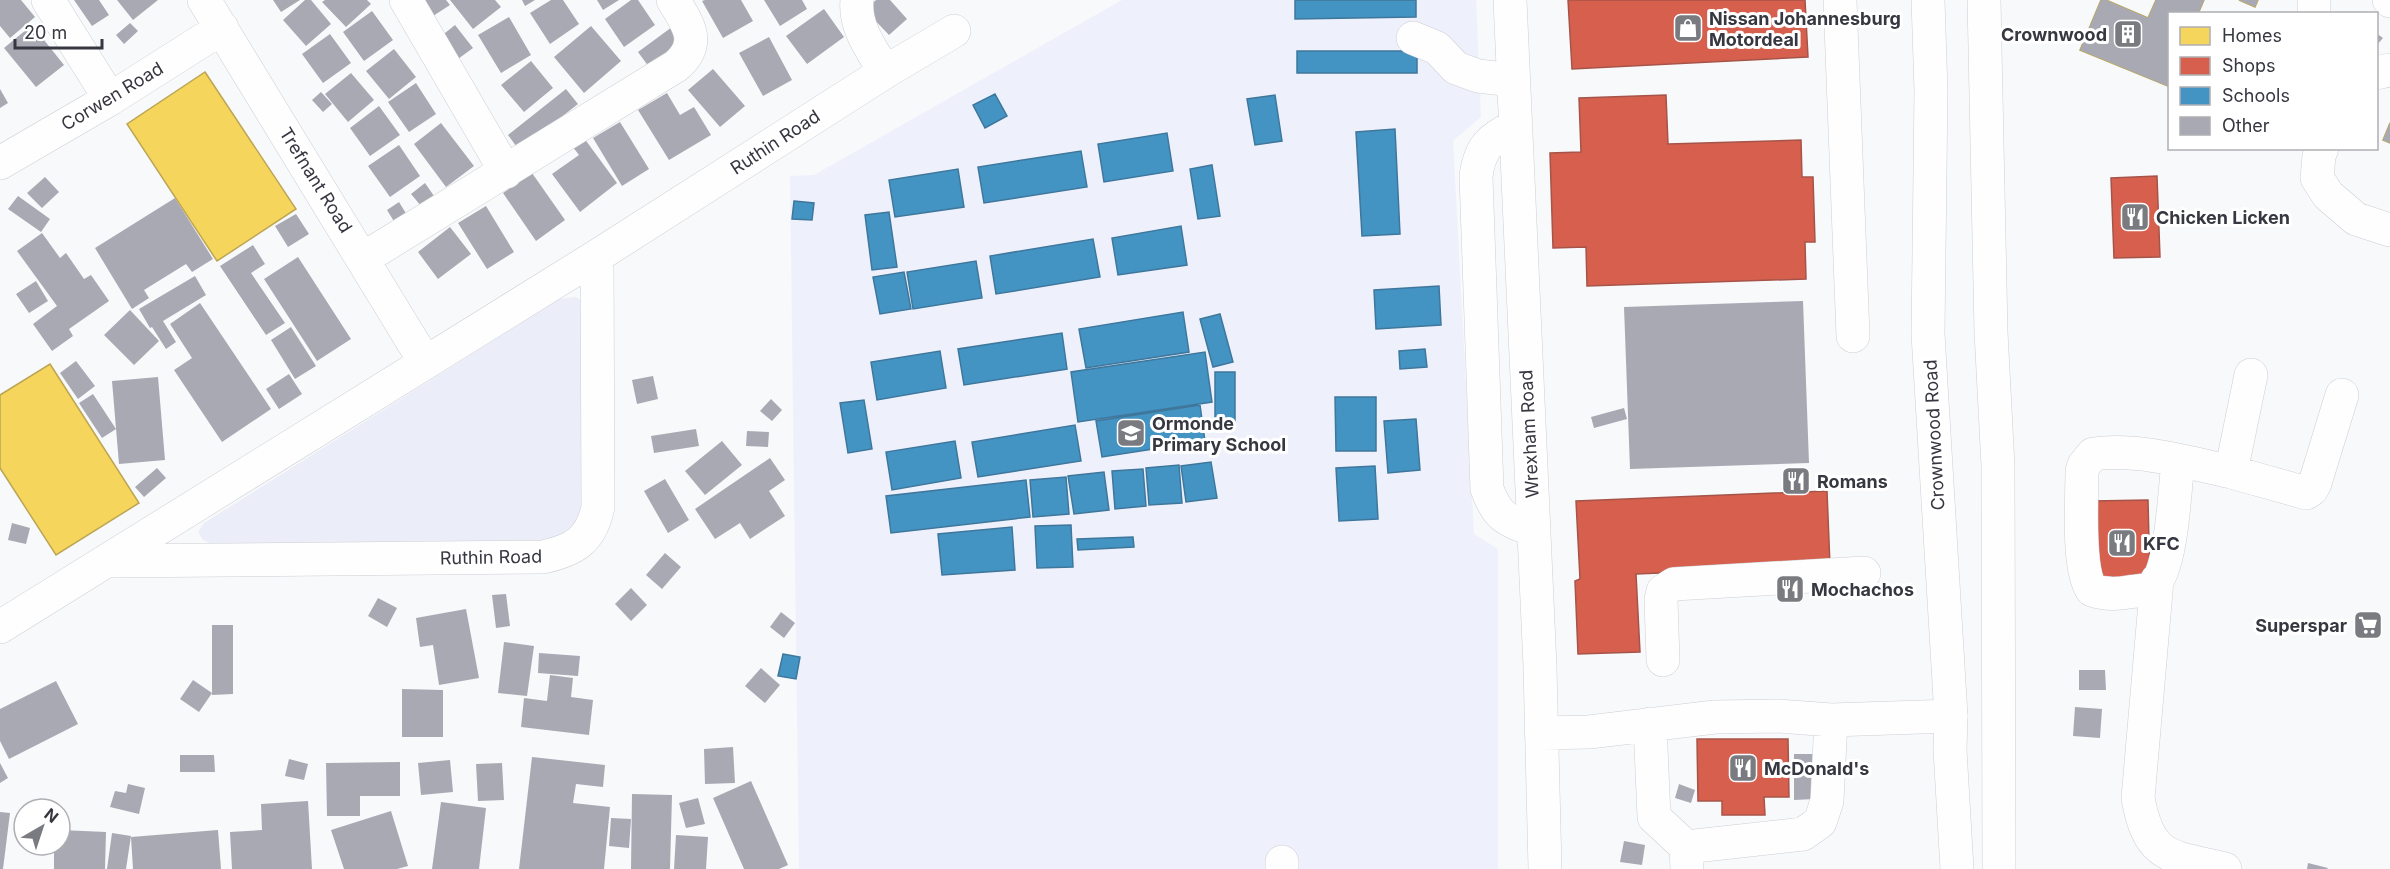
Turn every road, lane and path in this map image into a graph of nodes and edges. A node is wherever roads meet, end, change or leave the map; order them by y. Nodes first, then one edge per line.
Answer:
1 (48, 0) edge
2 (204, 0) edge
3 (406, 0) edge
4 (673, 0) edge
5 (857, 0) edge
6 (1510, 0) edge
7 (1840, 0) edge
8 (1928, 0) edge
9 (1984, 0) edge
10 (222, 27) junction
11 (954, 31) dead end
12 (1413, 38) dead end
13 (885, 72) junction
14 (1513, 80) junction
15 (110, 99) junction
16 (1515, 126) junction
17 (2321, 150) edge
18 (0, 163) edge
19 (506, 172) junction
20 (2390, 230) edge
21 (597, 256) junction
22 (364, 258) junction
23 (1854, 336) dead end
24 (425, 362) junction
25 (2250, 375) dead end
26 (2342, 395) dead end
27 (2178, 460) junction
28 (2231, 472) junction
29 (1534, 530) junction
30 (107, 561) junction
31 (1864, 573) dead end
32 (2157, 580) junction
33 (0, 627) edge
34 (1663, 660) dead end
35 (1951, 716) junction
36 (1831, 720) junction
37 (1650, 724) junction
38 (1541, 733) junction
39 (1687, 858) edge
40 (1545, 869) edge
41 (1957, 869) edge
42 (1999, 869) edge
43 (2225, 869) edge

1 - 15 street
2 - 10 street, Trefnant Road
3 - 19 street
4 - 19 street
5 - 13 street
6 - 14 street, Wrexham Road
7 - 23 street
8 - 35 street, Crownwood Road
9 - 42 street
10 - 15 street, Corwen Road
10 - 22 street, Trefnant Road
11 - 13 street, Ruthin Road
12 - 14 street
13 - 21 street, Ruthin Road
14 - 16 street, Wrexham Road
15 - 18 street, Corwen Road
16 - 29 street, Wrexham Road
16 - 29 street
17 - 20 street
19 - 22 street
21 - 24 street, Ruthin Road
21 - 30 street, Ruthin Road
22 - 24 street, Trefnant Road
24 - 30 street, Ruthin Road
25 - 28 street
26 - 28 street
27 - 28 street
27 - 32 street
27 - 32 street
29 - 38 street, Wrexham Road
30 - 33 street, Ruthin Road
31 - 34 street
32 - 43 street
35 - 36 street
35 - 41 street, Crownwood Road
36 - 37 street
36 - 39 street
37 - 38 street
37 - 39 street
38 - 40 street, Wrexham Road

